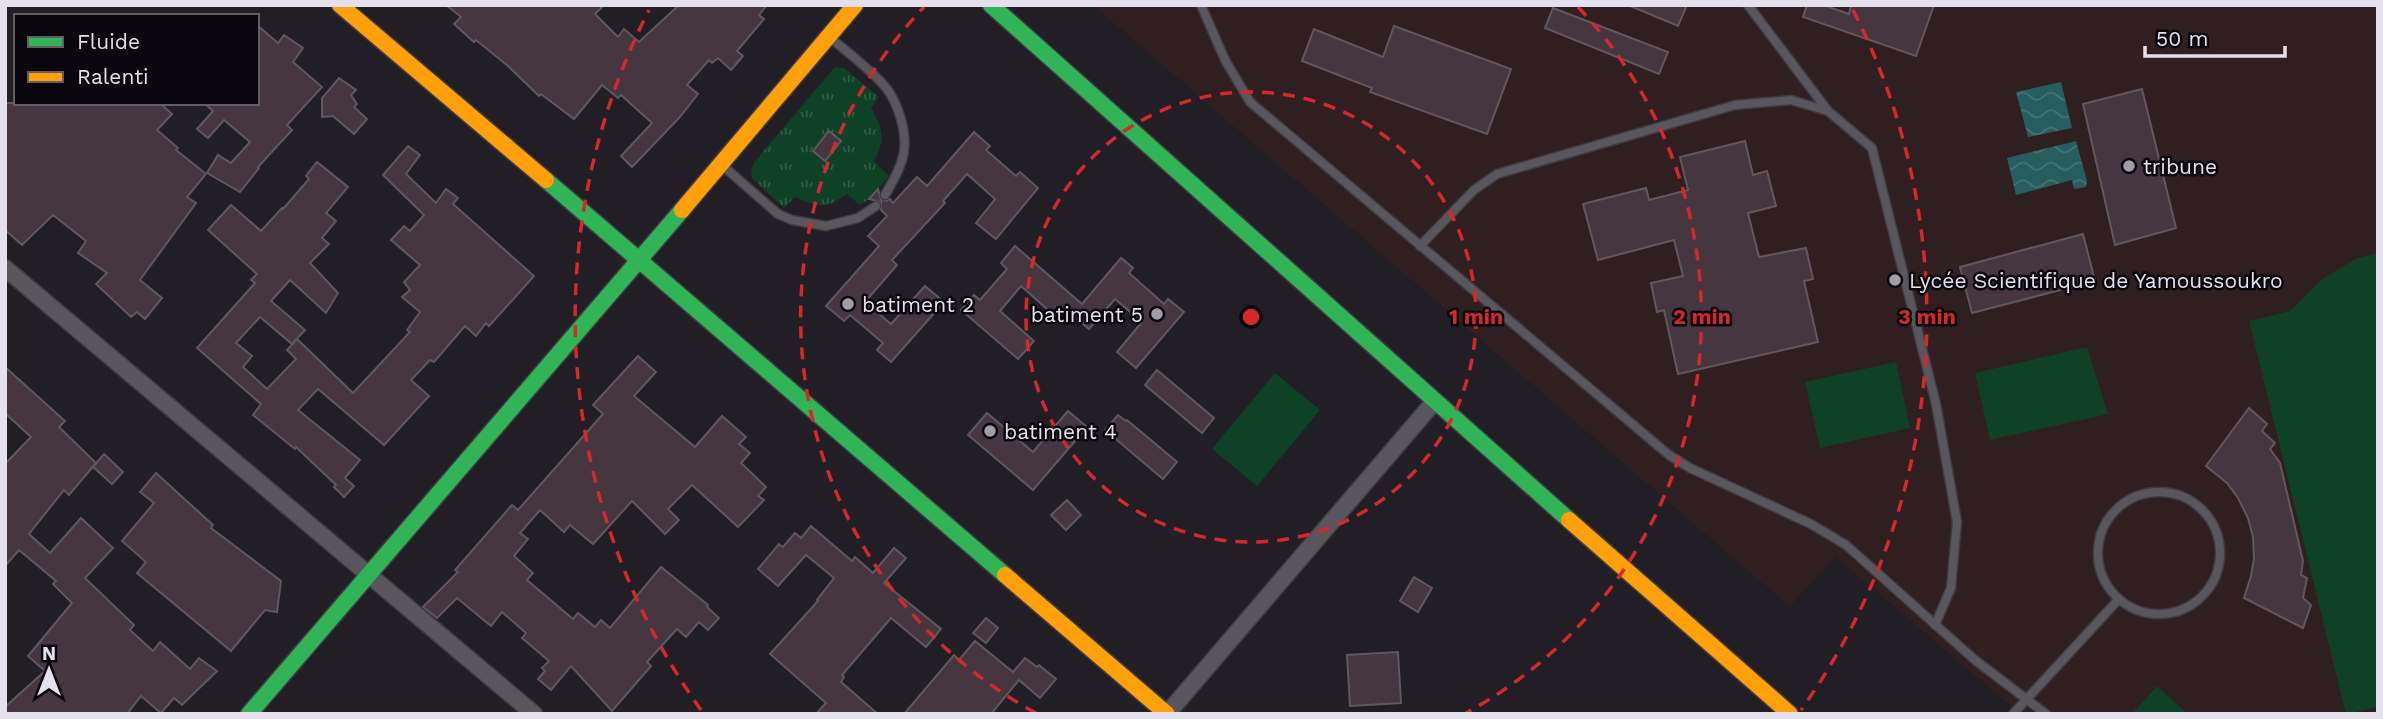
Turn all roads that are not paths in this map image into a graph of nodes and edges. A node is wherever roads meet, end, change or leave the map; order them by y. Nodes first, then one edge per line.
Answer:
1 (340, 5) edge
2 (855, 5) edge
3 (992, 5) edge
4 (1201, 5) edge
5 (1748, 5) edge
6 (829, 36) junction
7 (1828, 111) junction
8 (721, 164) junction
9 (885, 195) dead end
10 (876, 206) dead end
11 (1420, 246) junction
12 (640, 260) junction
13 (5, 268) edge
14 (1434, 402) junction
15 (368, 574) junction
16 (2119, 599) junction
17 (1935, 625) junction
18 (2026, 698) junction
19 (248, 714) edge
20 (534, 714) edge
21 (1167, 714) edge
22 (1790, 714) edge
23 (2013, 714) edge
24 (2046, 714) edge

1 - 12 street
2 - 6 street
3 - 14 street
4 - 11 lane
5 - 7 lane
6 - 8 street
6 - 9 lane
7 - 11 lane
7 - 17 lane
8 - 10 lane
8 - 12 street
11 - 17 lane
12 - 15 street
12 - 21 street
13 - 15 street
14 - 21 street
14 - 22 street
15 - 19 street
15 - 20 street
16 - 16 lane
16 - 18 lane
17 - 18 lane
18 - 23 lane
18 - 24 lane

